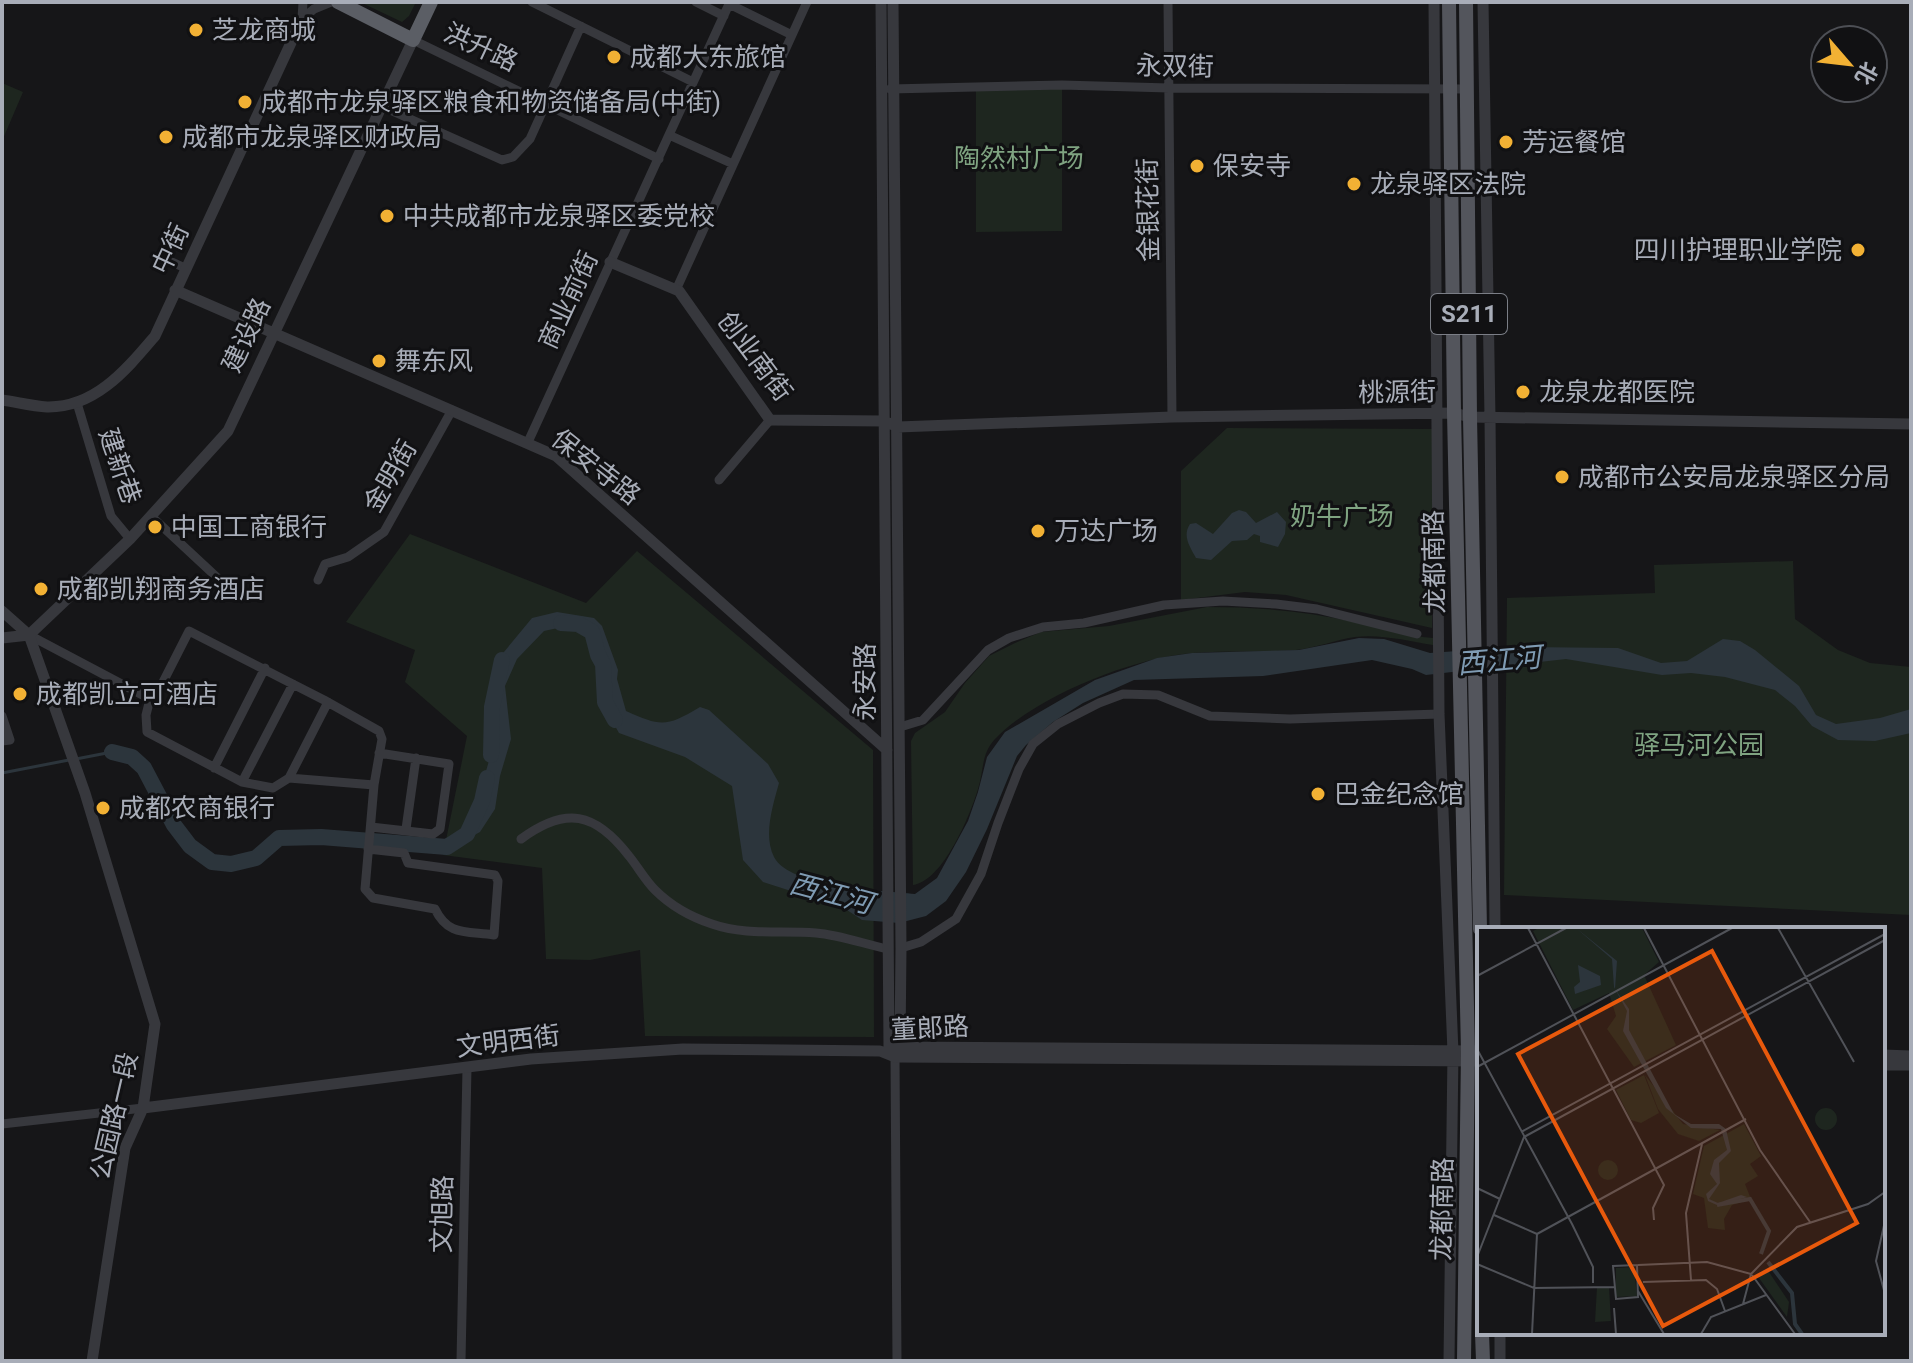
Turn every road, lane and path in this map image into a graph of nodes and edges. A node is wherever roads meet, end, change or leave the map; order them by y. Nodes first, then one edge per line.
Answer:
1 (303, 2) edge
2 (331, 2) edge
3 (338, 2) edge
4 (431, 2) edge
5 (532, 2) edge
6 (696, 2) edge
7 (807, 2) edge
8 (881, 2) edge
9 (893, 2) edge
10 (1168, 2) edge
11 (1434, 2) edge
12 (1449, 2) edge
13 (1466, 2) edge
14 (1483, 2) edge
15 (730, 3) edge
16 (724, 16) junction
17 (302, 19) junction
18 (581, 26) junction
19 (792, 35) junction
20 (413, 40) junction
21 (693, 82) junction
22 (888, 88) junction
23 (1169, 88) junction
24 (1443, 88) junction
25 (1467, 89) junction
26 (546, 102) junction
27 (381, 106) junction
28 (669, 135) junction
29 (659, 159) junction
30 (733, 164) junction
31 (172, 262) dead end
32 (610, 262) junction
33 (185, 268) junction
34 (175, 290) junction
35 (676, 290) junction
36 (274, 333) junction
37 (2, 400) edge
38 (77, 403) junction
39 (452, 410) junction
40 (1438, 413) junction
41 (1454, 413) junction
42 (1172, 417) junction
43 (1470, 417) junction
44 (1490, 417) junction
45 (770, 420) junction
46 (884, 421) junction
47 (1911, 424) edge
48 (898, 427) junction
49 (528, 442) junction
50 (719, 480) dead end
51 (151, 516) junction
52 (130, 539) junction
53 (318, 580) dead end
54 (237, 596) dead end
55 (2, 611) edge
56 (1467, 626) junction
57 (1417, 634) dead end
58 (29, 635) junction
59 (2, 638) edge
60 (265, 668) junction
61 (293, 684) junction
62 (1468, 688) junction
63 (150, 699) junction
64 (328, 702) junction
65 (1439, 714) junction
66 (2, 716) edge
67 (900, 727) junction
68 (2, 741) edge
69 (887, 750) junction
70 (379, 753) junction
71 (416, 758) junction
72 (214, 768) junction
73 (289, 778) junction
74 (242, 782) junction
75 (374, 785) junction
76 (406, 829) junction
77 (370, 831) junction
78 (521, 839) dead end
79 (369, 848) junction
80 (894, 876) junction
81 (1480, 927) edge
82 (1495, 927) edge
83 (901, 948) junction
84 (888, 949) junction
85 (891, 1051) junction
86 (1885, 1055) edge
87 (1466, 1056) edge
88 (1911, 1056) edge
89 (1885, 1065) edge
90 (1911, 1065) edge
91 (467, 1068) junction
92 (143, 1108) junction
93 (2, 1124) edge
94 (1482, 1335) edge
95 (1500, 1335) edge
96 (92, 1361) edge
97 (461, 1361) edge
98 (897, 1361) edge
99 (1449, 1361) edge
100 (1464, 1361) edge
101 (1483, 1361) edge
102 (1500, 1361) edge

1 - 17 street
2 - 17 street
3 - 20 highway
4 - 20 highway, 建设路
5 - 18 street
6 - 16 street
7 - 19 street
8 - 22 street, 永安路
9 - 22 street
10 - 23 street, 金银花街
11 - 24 street
12 - 24 main road, 龙都南路 / S211
13 - 25 main road, 龙都南路 / S211
14 - 44 street
15 - 16 street, 商业前街
15 - 19 street
16 - 21 street, 商业前街
17 - 33 street, 中街
18 - 21 street
18 - 26 street
19 - 30 street
20 - 26 street, 洪升路
20 - 27 street, 建设路
21 - 28 street, 商业前街
22 - 23 street, 永双街
22 - 46 street, 永安路
22 - 48 street
23 - 24 street, 永双街
23 - 42 street, 金银花街
24 - 25 street, 永双街
24 - 40 street
24 - 41 main road, 龙都南路 / S211
25 - 43 main road, 龙都南路 / S211
26 - 27 street
26 - 29 street, 洪升路
27 - 36 street, 建设路
28 - 29 street, 商业前街
28 - 30 street
29 - 32 street, 商业前街
30 - 35 street
31 - 33 street
32 - 35 street
32 - 49 street, 商业前街
33 - 34 street, 中街
34 - 36 street, 保安寺路
34 - 38 street, 中街
35 - 45 street, 创业南街
36 - 39 street, 保安寺路
36 - 51 street, 建设路
37 - 38 street, 中街
38 - 52 street, 建新巷
39 - 49 street, 保安寺路
39 - 53 street, 金明街
40 - 41 street, 桃源街
40 - 42 street, 桃源街
40 - 65 street
41 - 43 street, 桃源街
41 - 56 main road, 龙都南路 / S211
42 - 48 street, 桃源街
43 - 44 street, 桃源街
43 - 56 main road, 龙都南路 / S211
44 - 47 street, 桃源街
44 - 82 street
45 - 46 street, 创业南街
45 - 50 street
46 - 48 street, 桃源街
46 - 69 street, 永安路
48 - 67 street
49 - 69 street, 保安寺路
51 - 52 street, 建设路
51 - 54 street
52 - 58 street, 建设路
55 - 58 street
56 - 62 main road, 龙都南路 / S211
57 - 67 street
58 - 59 street
58 - 63 street
58 - 92 street, 公园路一段
60 - 61 street
60 - 63 street
60 - 72 street
61 - 64 street
61 - 74 street
62 - 81 main road, 龙都南路 / S211
62 - 87 main road, 龙都南路 / S211
63 - 72 street
64 - 70 street
64 - 73 street
65 - 83 street
65 - 87 street
66 - 68 street
67 - 80 street
69 - 80 street, 永安路
70 - 71 street
70 - 75 street
71 - 76 street
71 - 76 street
72 - 74 street
73 - 74 street
73 - 75 street
75 - 77 street
76 - 77 street
77 - 79 street
78 - 84 street
79 - 79 street
80 - 83 street
80 - 84 street, 永安路
83 - 85 street
84 - 85 street, 永安路
85 - 87 street, 董郞路
85 - 91 street, 文明西街
85 - 98 street, 永安路
86 - 88 street
87 - 99 street
87 - 100 main road, 龙都南路 / S211
89 - 90 street
91 - 92 street, 文明西街
91 - 97 street, 文旭路
92 - 93 street
92 - 96 street, 公园路一段
94 - 101 main road
95 - 102 street

